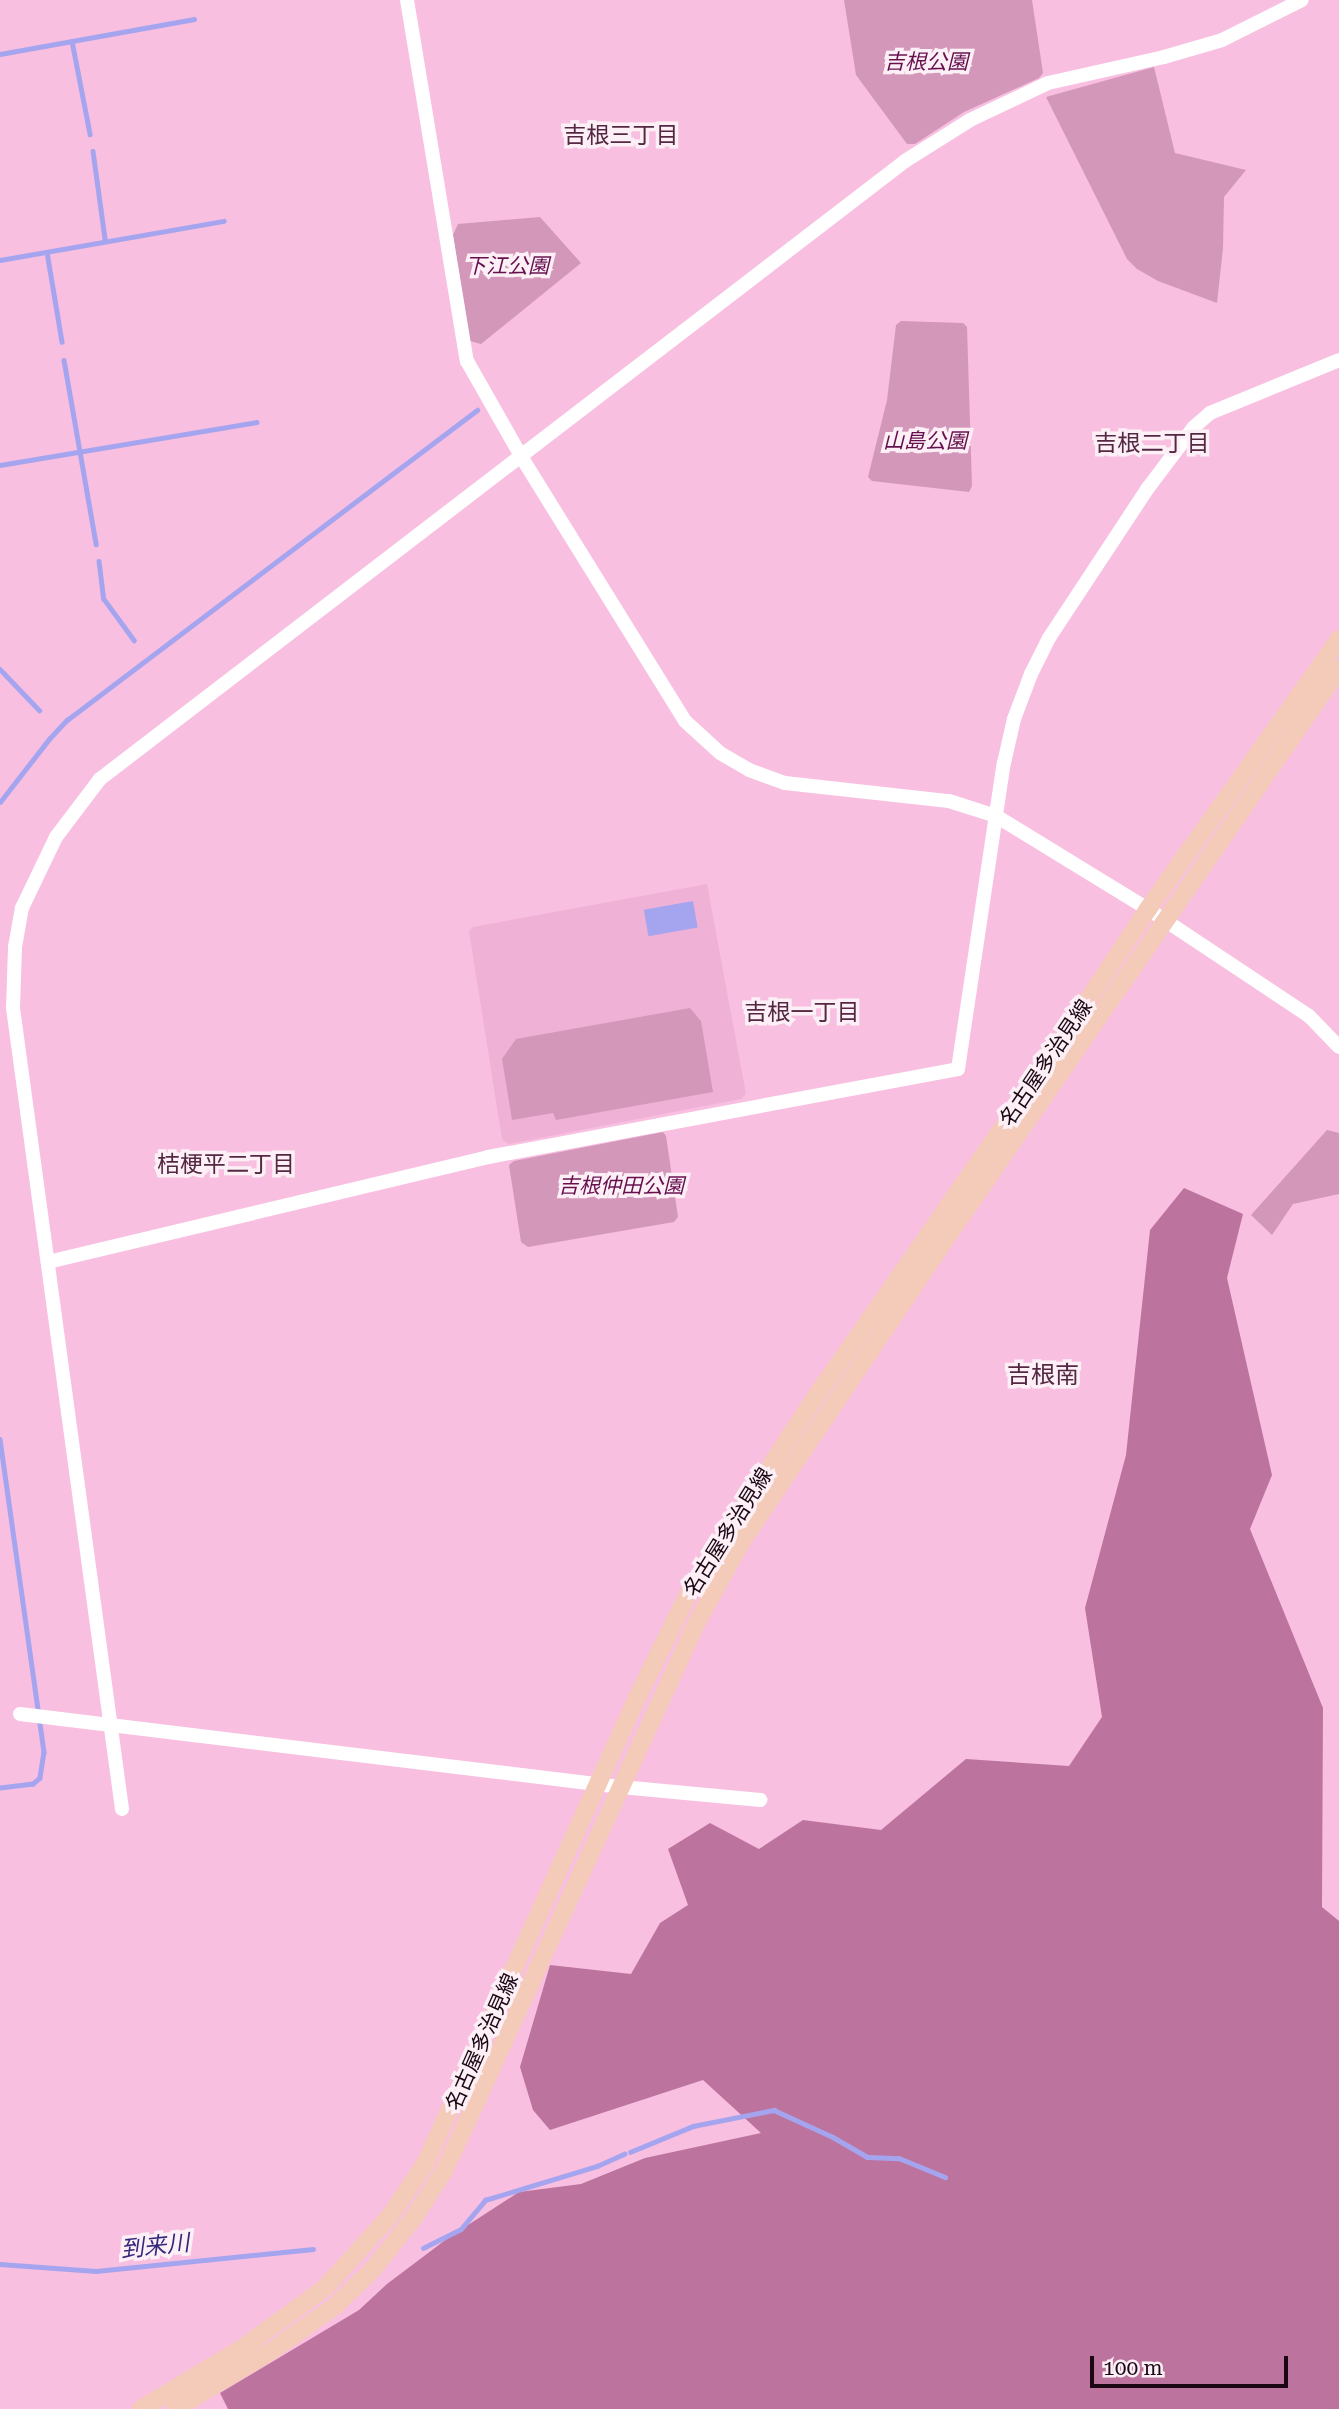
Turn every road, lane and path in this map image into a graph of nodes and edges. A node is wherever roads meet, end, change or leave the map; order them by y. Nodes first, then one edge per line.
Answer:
1 (407, 0) edge
2 (1301, 0) edge
3 (1339, 360) edge
4 (522, 458) junction
5 (1339, 639) edge
6 (1339, 669) edge
7 (996, 816) junction
8 (1148, 909) junction
9 (1165, 920) junction
10 (1339, 1047) edge
11 (48, 1262) junction
12 (32, 1715) dead end
13 (108, 1724) junction
14 (599, 1784) junction
15 (621, 1787) junction
16 (760, 1800) dead end
17 (122, 1809) dead end
18 (141, 2409) edge
19 (175, 2409) edge

1 - 4 street
2 - 4 street
3 - 7 street
4 - 7 street
4 - 11 street
5 - 8 main road, 名古屋多治見線
6 - 9 main road, 名古屋多治見線
7 - 8 street
7 - 11 street
8 - 9 street
8 - 14 main road, 名古屋多治見線
9 - 10 street
9 - 15 main road, 名古屋多治見線
11 - 13 street
12 - 13 street
13 - 14 street
13 - 17 street
14 - 15 street
14 - 18 main road, 名古屋多治見線
15 - 16 street
15 - 19 main road, 名古屋多治見線

